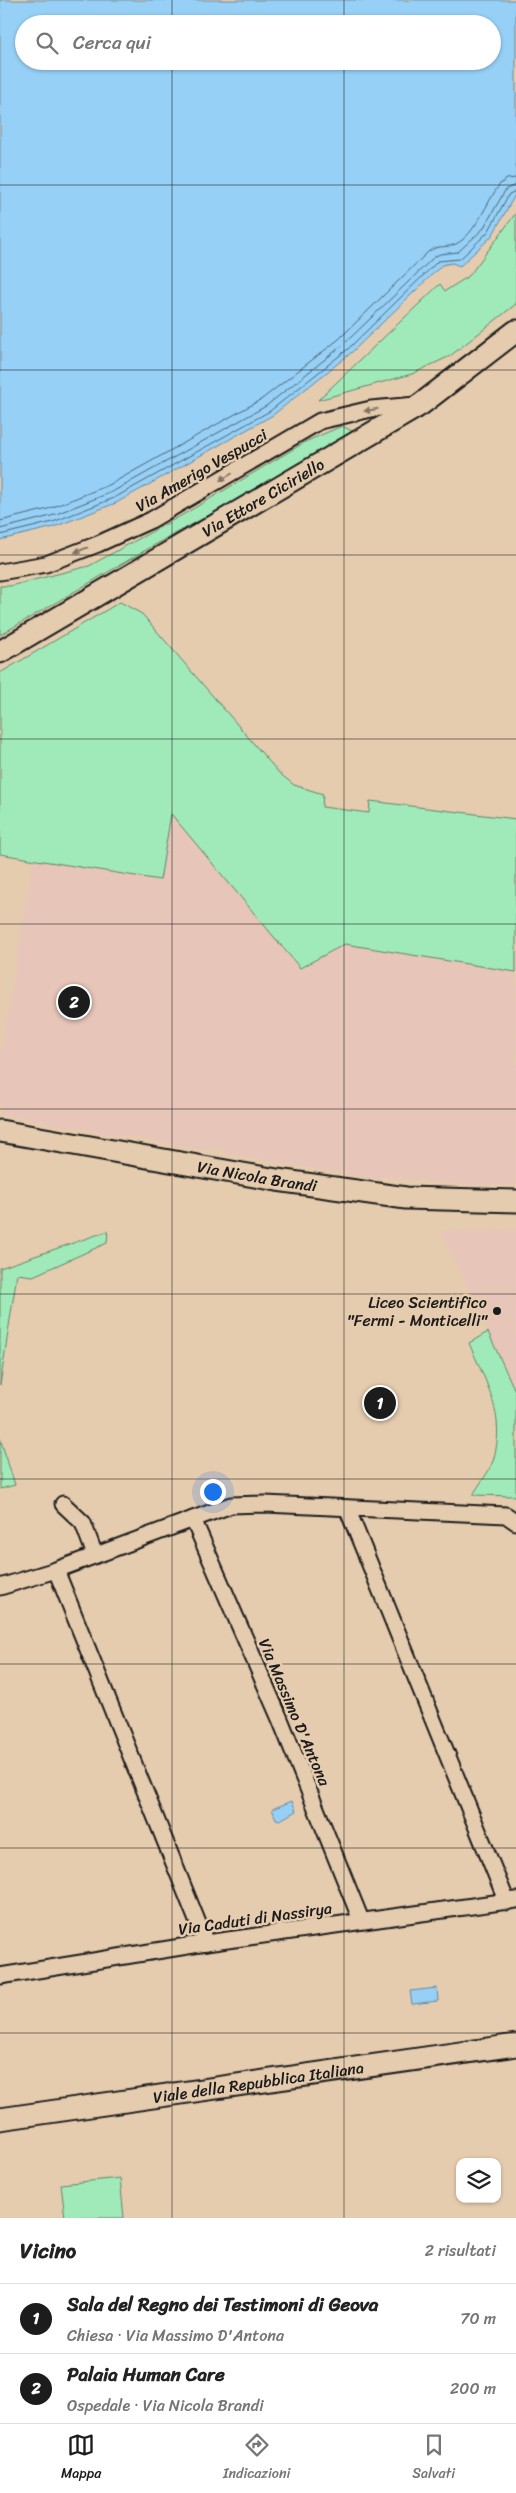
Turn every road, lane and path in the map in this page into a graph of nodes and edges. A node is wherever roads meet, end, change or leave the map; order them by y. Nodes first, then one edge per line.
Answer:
1 (516, 331) edge
2 (420, 405) junction
3 (0, 572) edge
4 (0, 652) edge
5 (0, 1131) edge
6 (516, 1201) edge
7 (63, 1504) dead end
8 (346, 1508) junction
9 (193, 1519) junction
10 (511, 1519) edge
11 (95, 1555) junction
12 (56, 1570) junction
13 (0, 1587) edge
14 (512, 1901) edge
15 (362, 1920) junction
16 (206, 1943) junction
17 (1, 1973) edge
18 (516, 2045) edge
19 (0, 2119) edge

1 - 2 street, Via Ettore Ciciriello
2 -> 3 street, Via Amerigo Vespucci
2 - 4 street, Via Ettore Ciciriello
5 - 6 street, Via Nicola Brandi
7 - 11 street
8 - 9 street
8 - 10 street
8 - 14 street
9 - 11 street
9 - 15 street, Via Massimo D'Antona
11 - 12 street
12 - 13 street
12 - 16 street
14 - 15 street, Via Caduti di Nassirya
15 - 16 street, Via Caduti di Nassirya
16 - 17 street, Via Caduti di Nassirya
18 - 19 street, Viale della Repubblica Italiana

